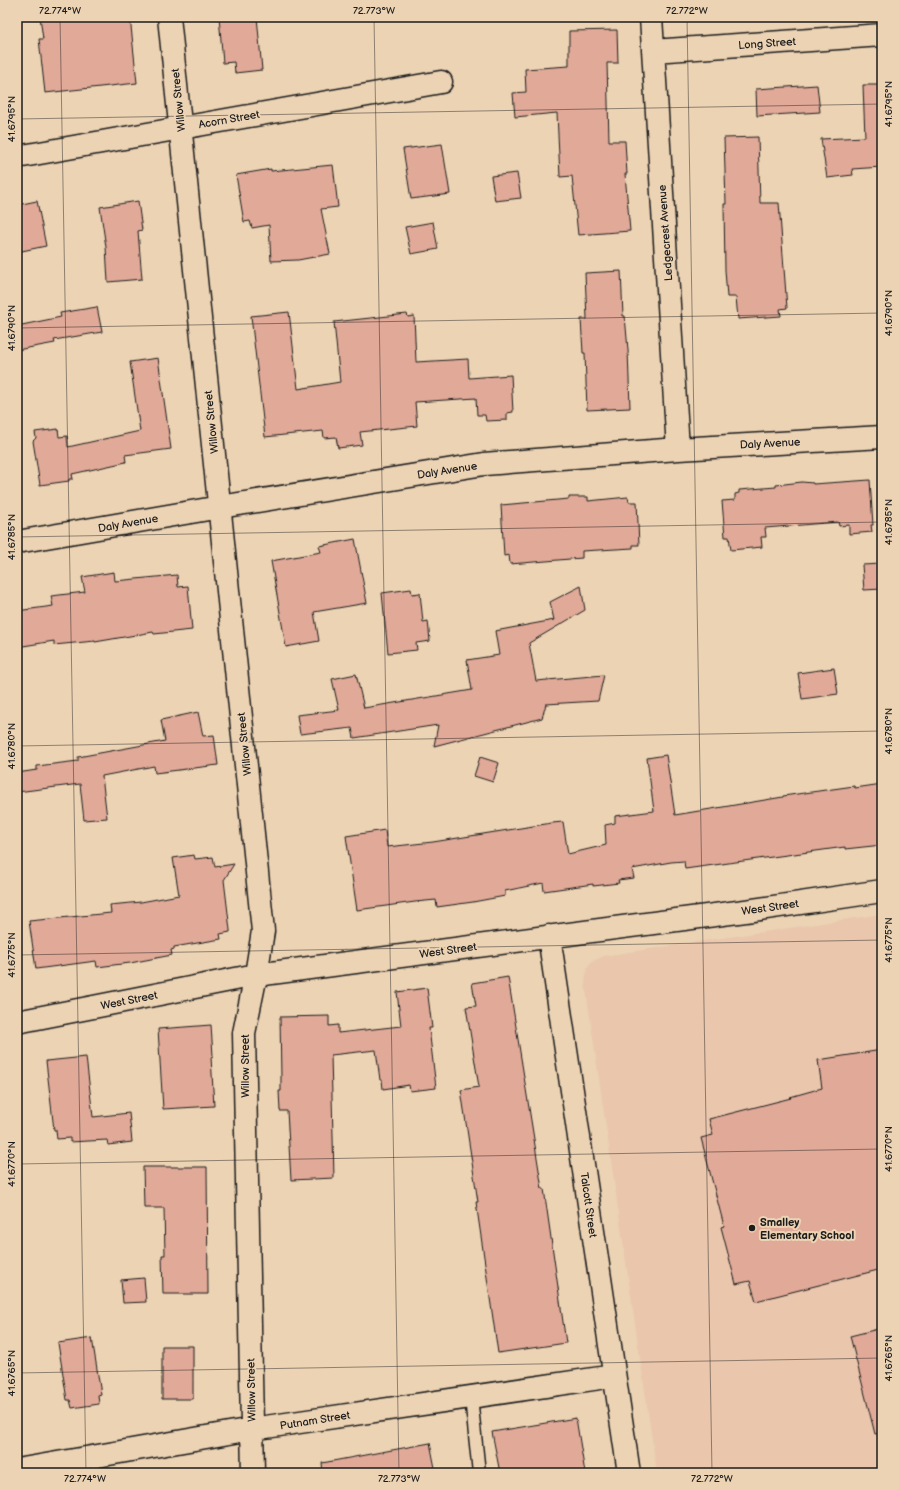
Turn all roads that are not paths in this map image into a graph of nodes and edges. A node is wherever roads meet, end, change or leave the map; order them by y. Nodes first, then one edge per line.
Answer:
1 (169, 17) edge
2 (651, 17) edge
3 (882, 36) edge
4 (653, 51) junction
5 (441, 82) dead end
6 (180, 128) junction
7 (17, 157) edge
8 (882, 437) edge
9 (678, 448) junction
10 (220, 507) junction
11 (17, 542) edge
12 (882, 891) edge
13 (549, 936) junction
14 (256, 975) junction
15 (17, 1022) edge
16 (614, 1376) junction
17 (471, 1397) junction
18 (252, 1429) junction
19 (17, 1470) edge
20 (253, 1473) edge
21 (479, 1473) edge
22 (629, 1473) edge

1 - 6 street, Willow Street
2 - 4 street, Ledgecrest Avenue
3 - 4 street, Long Street
4 - 9 street, Ledgecrest Avenue
5 - 6 street, Acorn Street
6 - 7 street, Acorn Street
6 - 10 street, Willow Street
8 - 9 street, Daly Avenue
9 - 10 street, Daly Avenue
10 - 11 street, Daly Avenue
10 - 14 street, Willow Street
12 - 13 street, West Street
13 - 14 street, West Street
13 - 16 street, Talcott Street
14 - 15 street, West Street
14 - 18 street, Willow Street
16 - 17 street, Putnam Street
16 - 22 street, Talcott Street
17 - 18 street, Putnam Street
17 - 21 lane
18 - 19 street, Putnam Street
18 - 20 street, Willow Street

